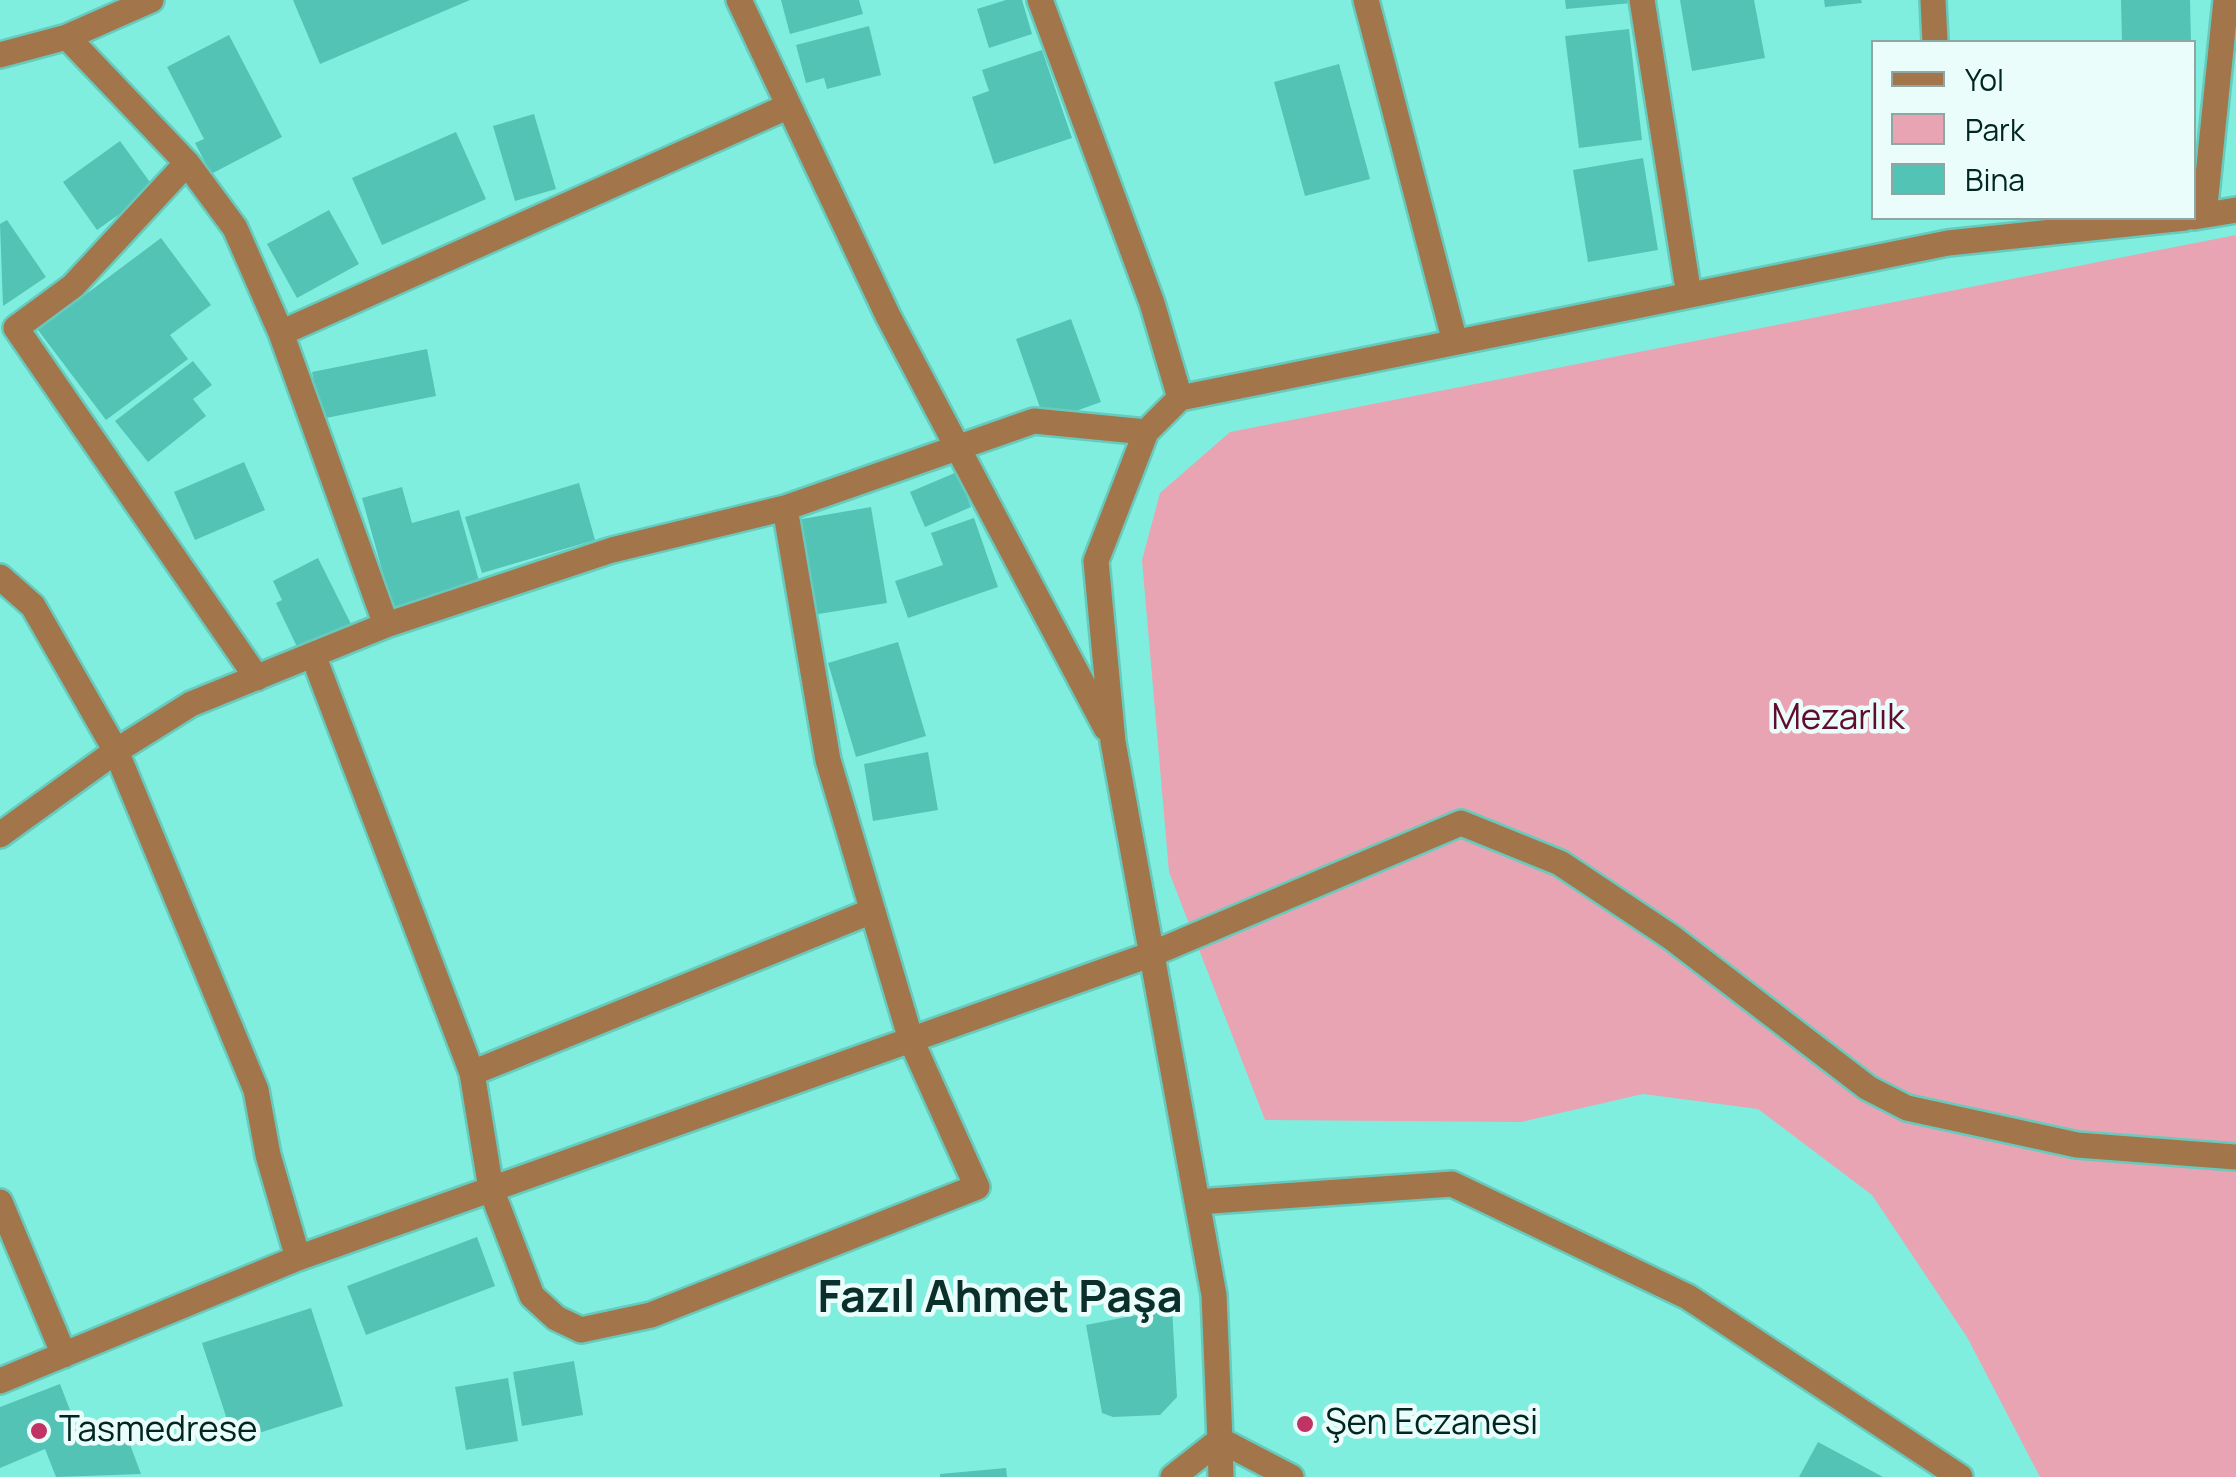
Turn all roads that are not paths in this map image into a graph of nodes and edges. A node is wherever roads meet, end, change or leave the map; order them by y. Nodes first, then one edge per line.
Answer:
1 (151, 0) edge
2 (739, 0) edge
3 (1040, 0) edge
4 (1366, 0) edge
5 (1642, 0) edge
6 (1933, 0) edge
7 (2226, 0) edge
8 (67, 37) junction
9 (1936, 40) edge
10 (0, 55) edge
11 (788, 106) junction
12 (186, 163) junction
13 (2196, 202) edge
14 (2236, 210) edge
15 (2196, 216) edge
16 (2123, 220) edge
17 (1947, 230) edge
18 (1689, 296) junction
19 (281, 333) junction
20 (1455, 342) junction
21 (1180, 398) junction
22 (1146, 432) junction
23 (960, 451) junction
24 (785, 508) junction
25 (0, 577) edge
26 (386, 625) junction
27 (313, 655) junction
28 (256, 678) junction
29 (1113, 742) junction
30 (116, 751) junction
31 (0, 834) edge
32 (872, 911) junction
33 (1152, 954) junction
34 (911, 1040) junction
35 (472, 1073) junction
36 (2236, 1158) edge
37 (491, 1189) junction
38 (0, 1202) edge
39 (1197, 1202) junction
40 (298, 1258) junction
41 (64, 1355) junction
42 (0, 1381) edge
43 (1220, 1440) junction
44 (1173, 1477) edge
45 (1221, 1477) edge
46 (1291, 1477) edge
47 (1960, 1477) edge

1 - 8 street
2 - 11 street
3 - 21 street
4 - 20 street
5 - 18 street
6 - 9 street
7 - 13 street
8 - 10 street
8 - 12 street
11 - 19 street
11 - 23 street
12 - 19 street
12 - 28 street
14 - 15 street
16 - 17 street
17 - 18 street
18 - 20 street
19 - 26 street
20 - 21 street
21 - 22 street
22 - 23 street
22 - 29 street
23 - 24 street
23 - 29 street
24 - 26 street
24 - 32 street
25 - 30 street
26 - 27 street
27 - 28 street
27 - 35 street
28 - 30 street
29 - 33 street
30 - 31 street
30 - 40 street
32 - 34 street
32 - 35 street
33 - 34 street
33 - 36 street
33 - 39 street
34 - 37 street
34 - 37 street
35 - 37 street
37 - 40 street
38 - 41 street
39 - 43 street
39 - 47 street
40 - 41 street
41 - 42 street
43 - 44 street
43 - 45 street
43 - 46 street

